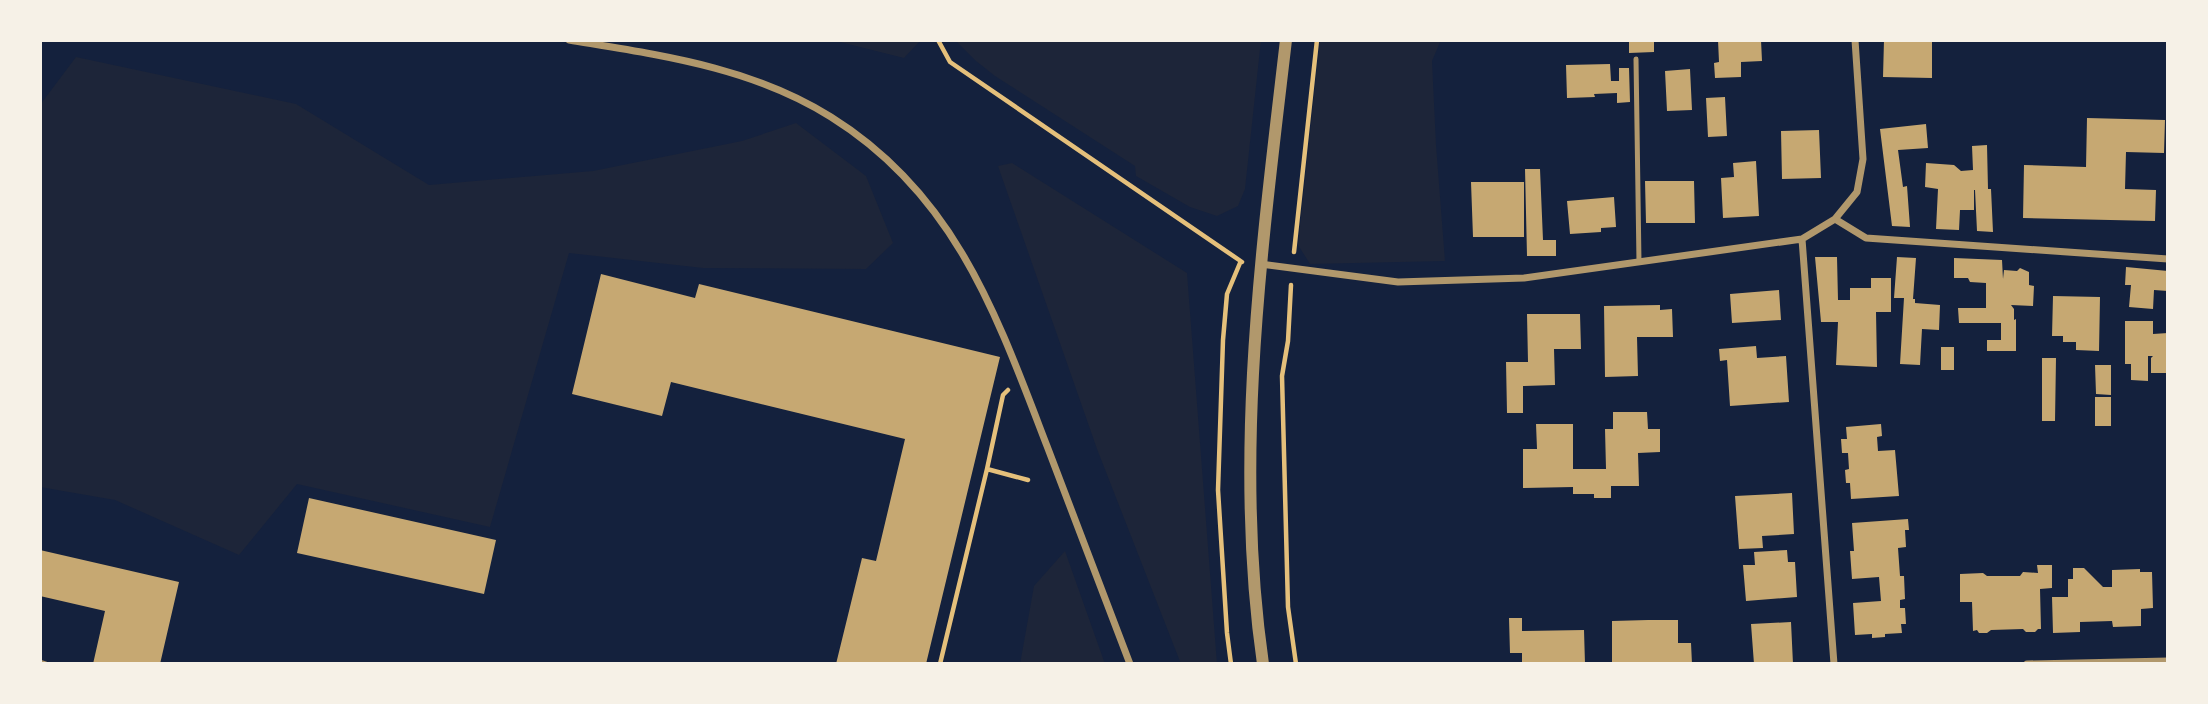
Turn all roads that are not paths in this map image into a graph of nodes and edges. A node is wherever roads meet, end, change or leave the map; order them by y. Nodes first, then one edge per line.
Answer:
1 (569, 40) edge
2 (1286, 40) edge
3 (1855, 40) edge
4 (1636, 59) dead end
5 (1835, 219) junction
6 (1802, 239) junction
7 (2168, 259) edge
8 (1639, 262) junction
9 (1260, 264) junction
10 (2168, 661) edge
11 (40, 662) edge
12 (46, 664) edge
13 (1130, 664) edge
14 (1263, 664) edge
15 (1834, 664) edge
16 (2027, 664) edge

1 - 13 street
2 - 9 street
3 - 5 street
4 - 8 lane
5 - 6 street
5 - 7 street
6 - 8 street
6 - 15 street
8 - 9 street
9 - 14 street
10 - 16 street
11 - 12 lane

